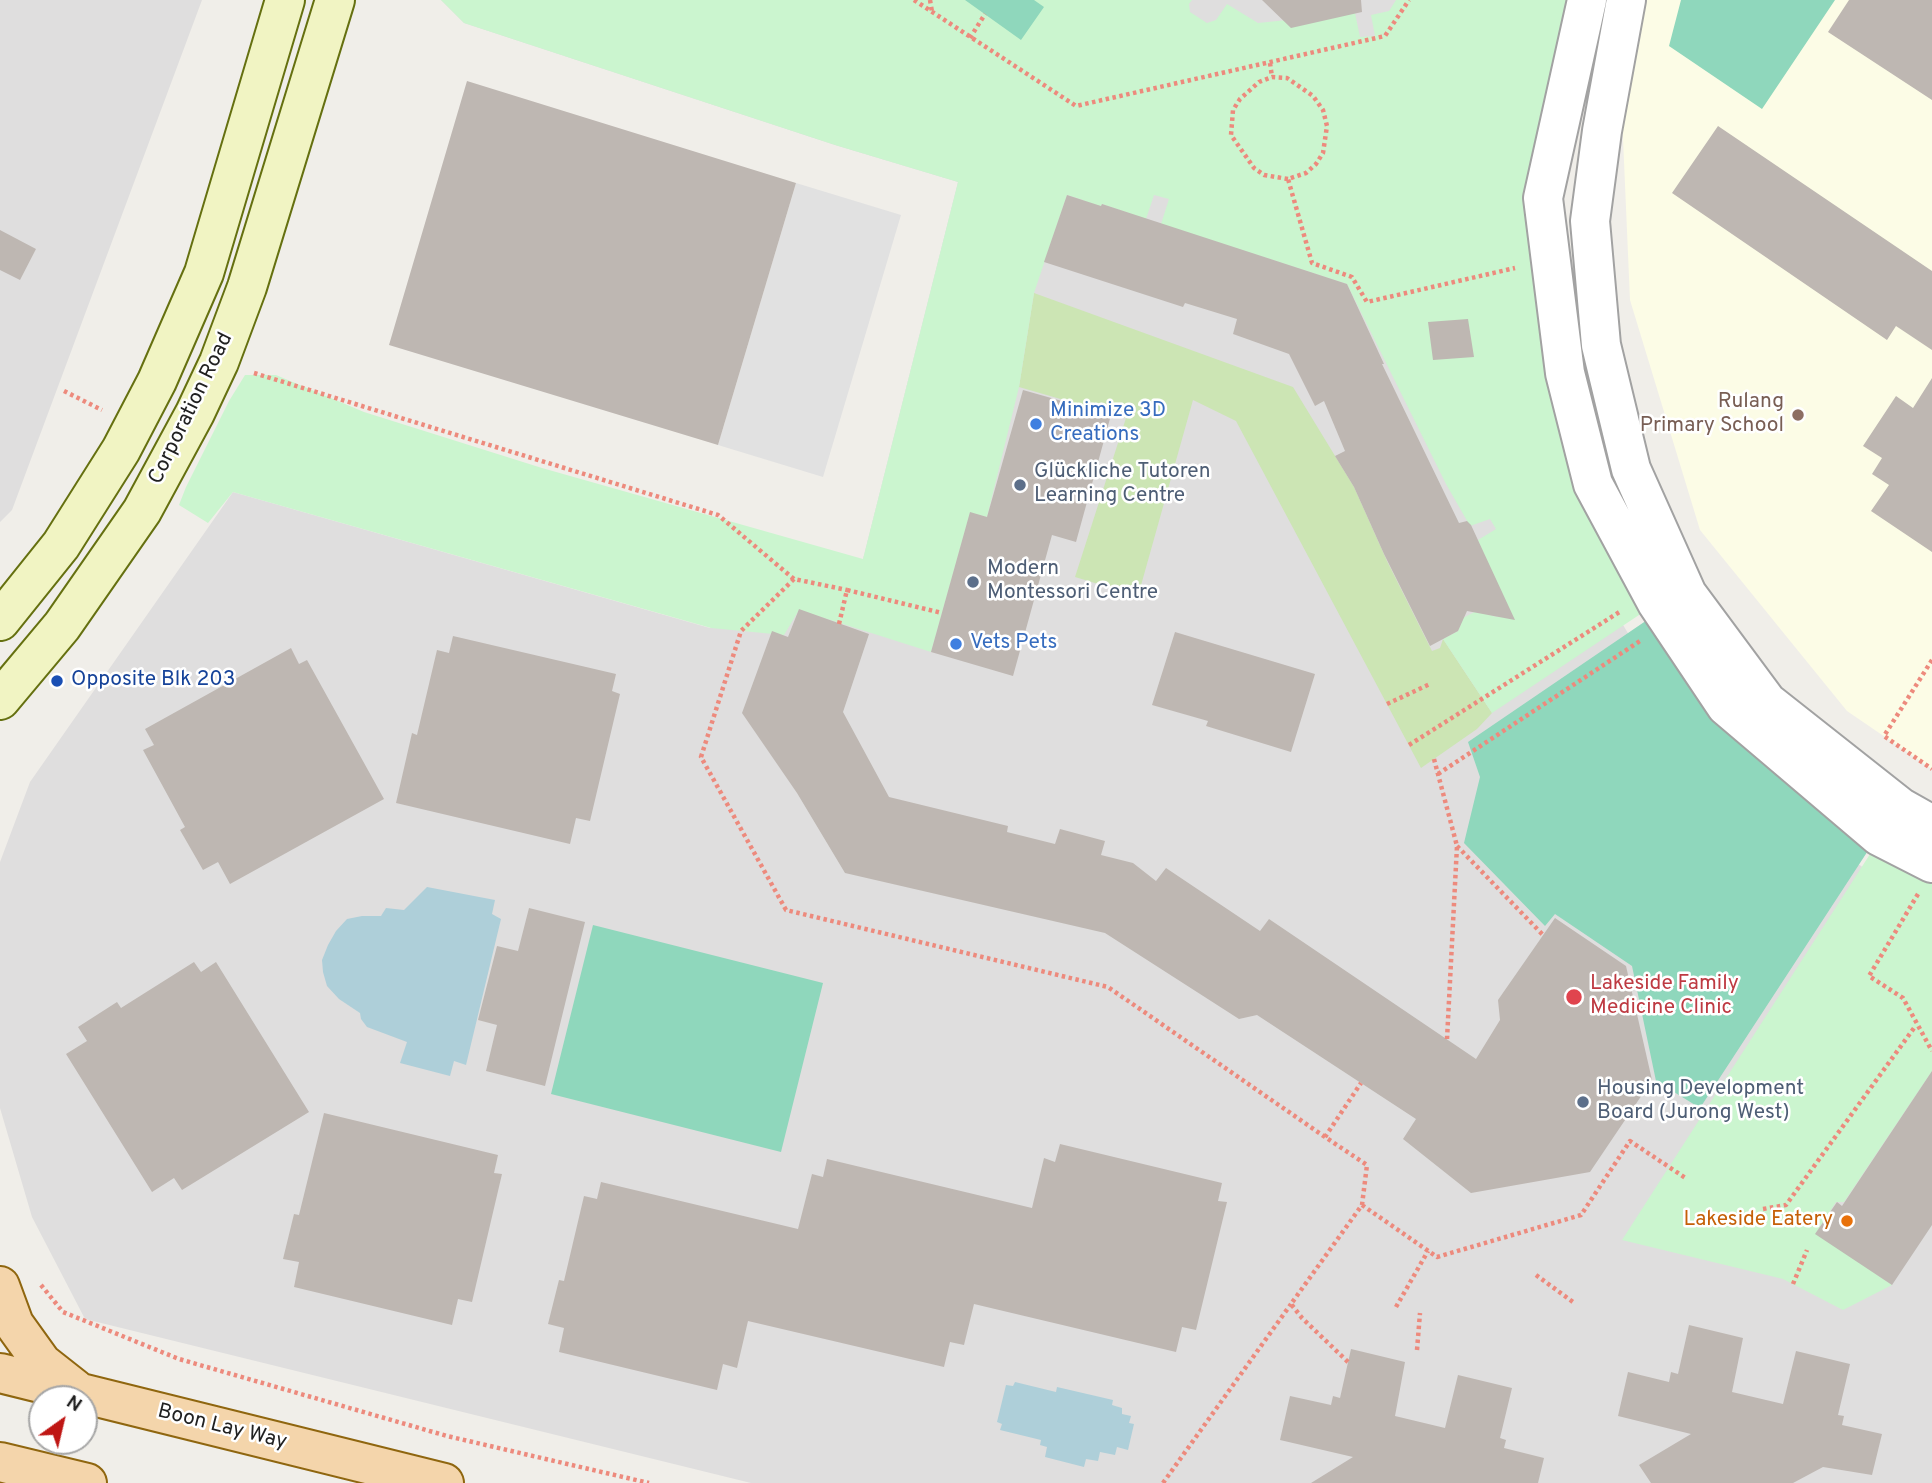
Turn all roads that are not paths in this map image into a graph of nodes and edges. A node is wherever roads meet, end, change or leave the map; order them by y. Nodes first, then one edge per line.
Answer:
1 (285, 0) edge
2 (335, 0) edge
3 (1587, 0) edge
4 (1626, 0) edge
5 (190, 304) junction
6 (235, 321) junction
7 (0, 621) edge
8 (0, 699) edge
9 (1932, 825) edge
10 (1928, 873) edge
11 (0, 1286) edge
12 (0, 1373) edge
13 (48, 1385) edge
14 (70, 1385) edge
15 (98, 1397) edge
16 (0, 1462) edge
17 (87, 1483) edge
18 (444, 1483) edge

1 - 5 main road, Corporation Road
2 - 6 main road, Corporation Road
3 - 10 street
4 - 9 street
5 - 6 main road
5 - 7 main road, Corporation Road
6 - 8 main road, Corporation Road
11 - 14 main road
12 - 13 main road, Boon Lay Way
15 - 18 main road, Boon Lay Way
16 - 17 main road

